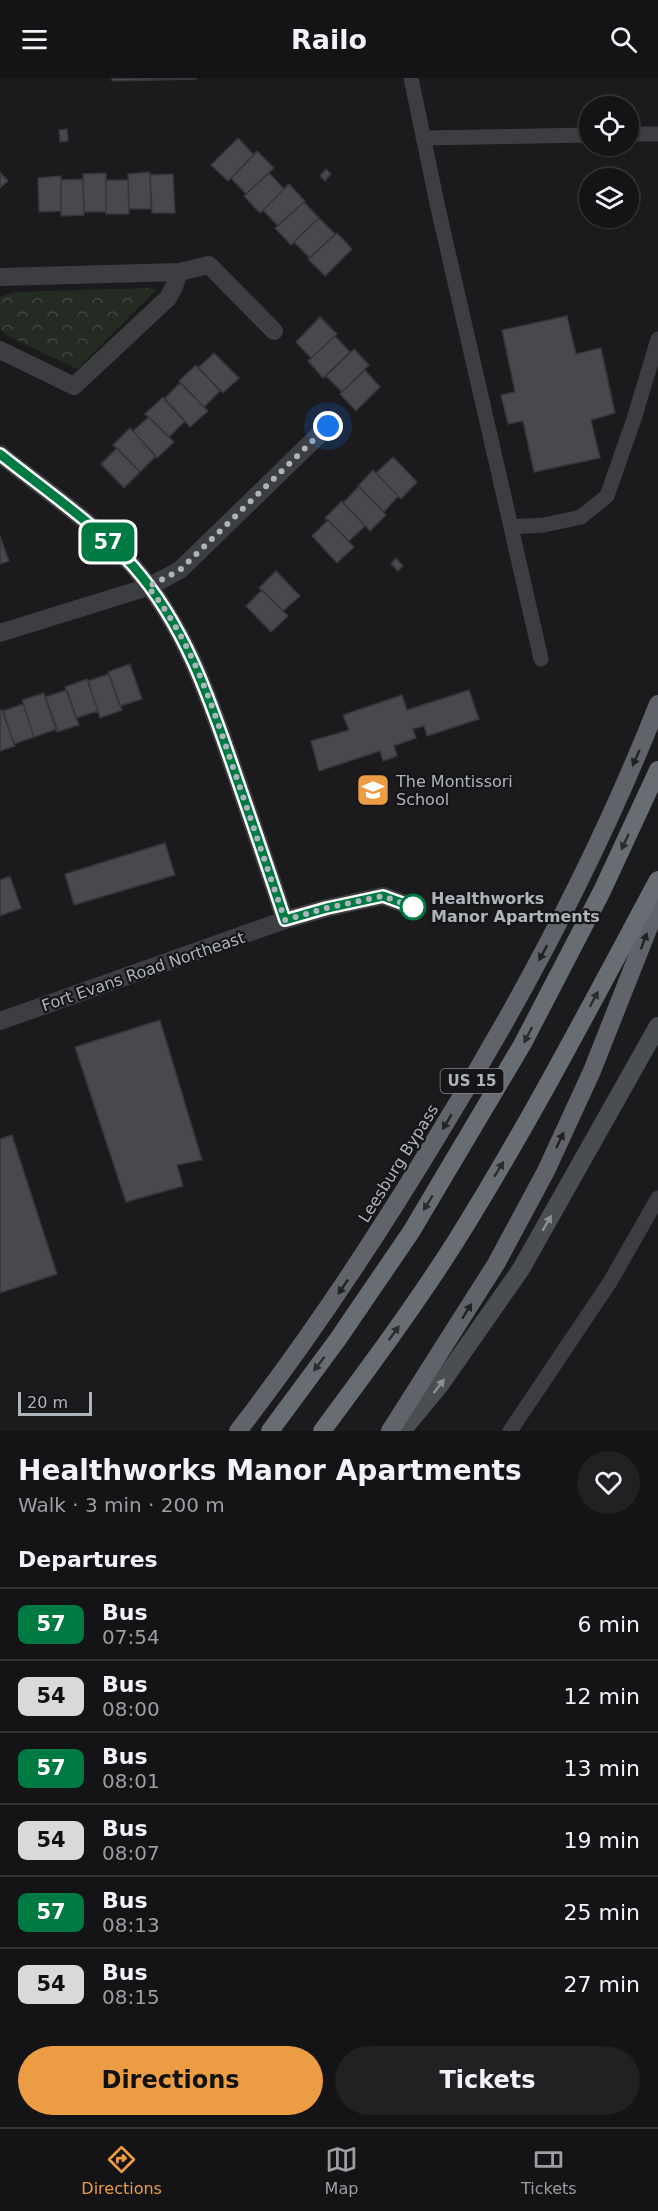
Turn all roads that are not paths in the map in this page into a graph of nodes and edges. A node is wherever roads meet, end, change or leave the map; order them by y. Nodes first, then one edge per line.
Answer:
1 (411, 78) edge
2 (639, 134) edge
3 (658, 134) edge
4 (579, 135) edge
5 (423, 138) junction
6 (179, 272) junction
7 (0, 277) edge
8 (274, 331) dead end
9 (658, 339) edge
10 (0, 350) edge
11 (328, 426) dead end
12 (0, 454) edge
13 (511, 527) junction
14 (148, 587) junction
15 (0, 633) edge
16 (541, 660) dead end
17 (658, 704) edge
18 (658, 770) edge
19 (658, 880) edge
20 (658, 904) edge
21 (413, 907) dead end
22 (285, 920) junction
23 (0, 1021) edge
24 (658, 1026) edge
25 (658, 1198) edge
26 (238, 1431) edge
27 (270, 1431) edge
28 (322, 1431) edge
29 (390, 1431) edge
30 (402, 1431) edge
31 (510, 1431) edge

1 - 5 lane
2 - 3 lane
4 - 5 lane
5 - 13 lane
6 - 7 street
6 - 8 street
6 - 10 street
9 - 13 lane
11 - 14 street
12 - 14 street
13 - 16 lane
14 - 15 street
14 - 22 street
17 -> 26 highway, Leesburg Bypass / US 15
18 -> 27 highway
28 -> 19 highway
29 -> 20 highway
21 - 22 street, Fort Evans Road Northeast
22 - 23 street, Fort Evans Road Northeast
30 -> 24 main road
25 - 31 lane

